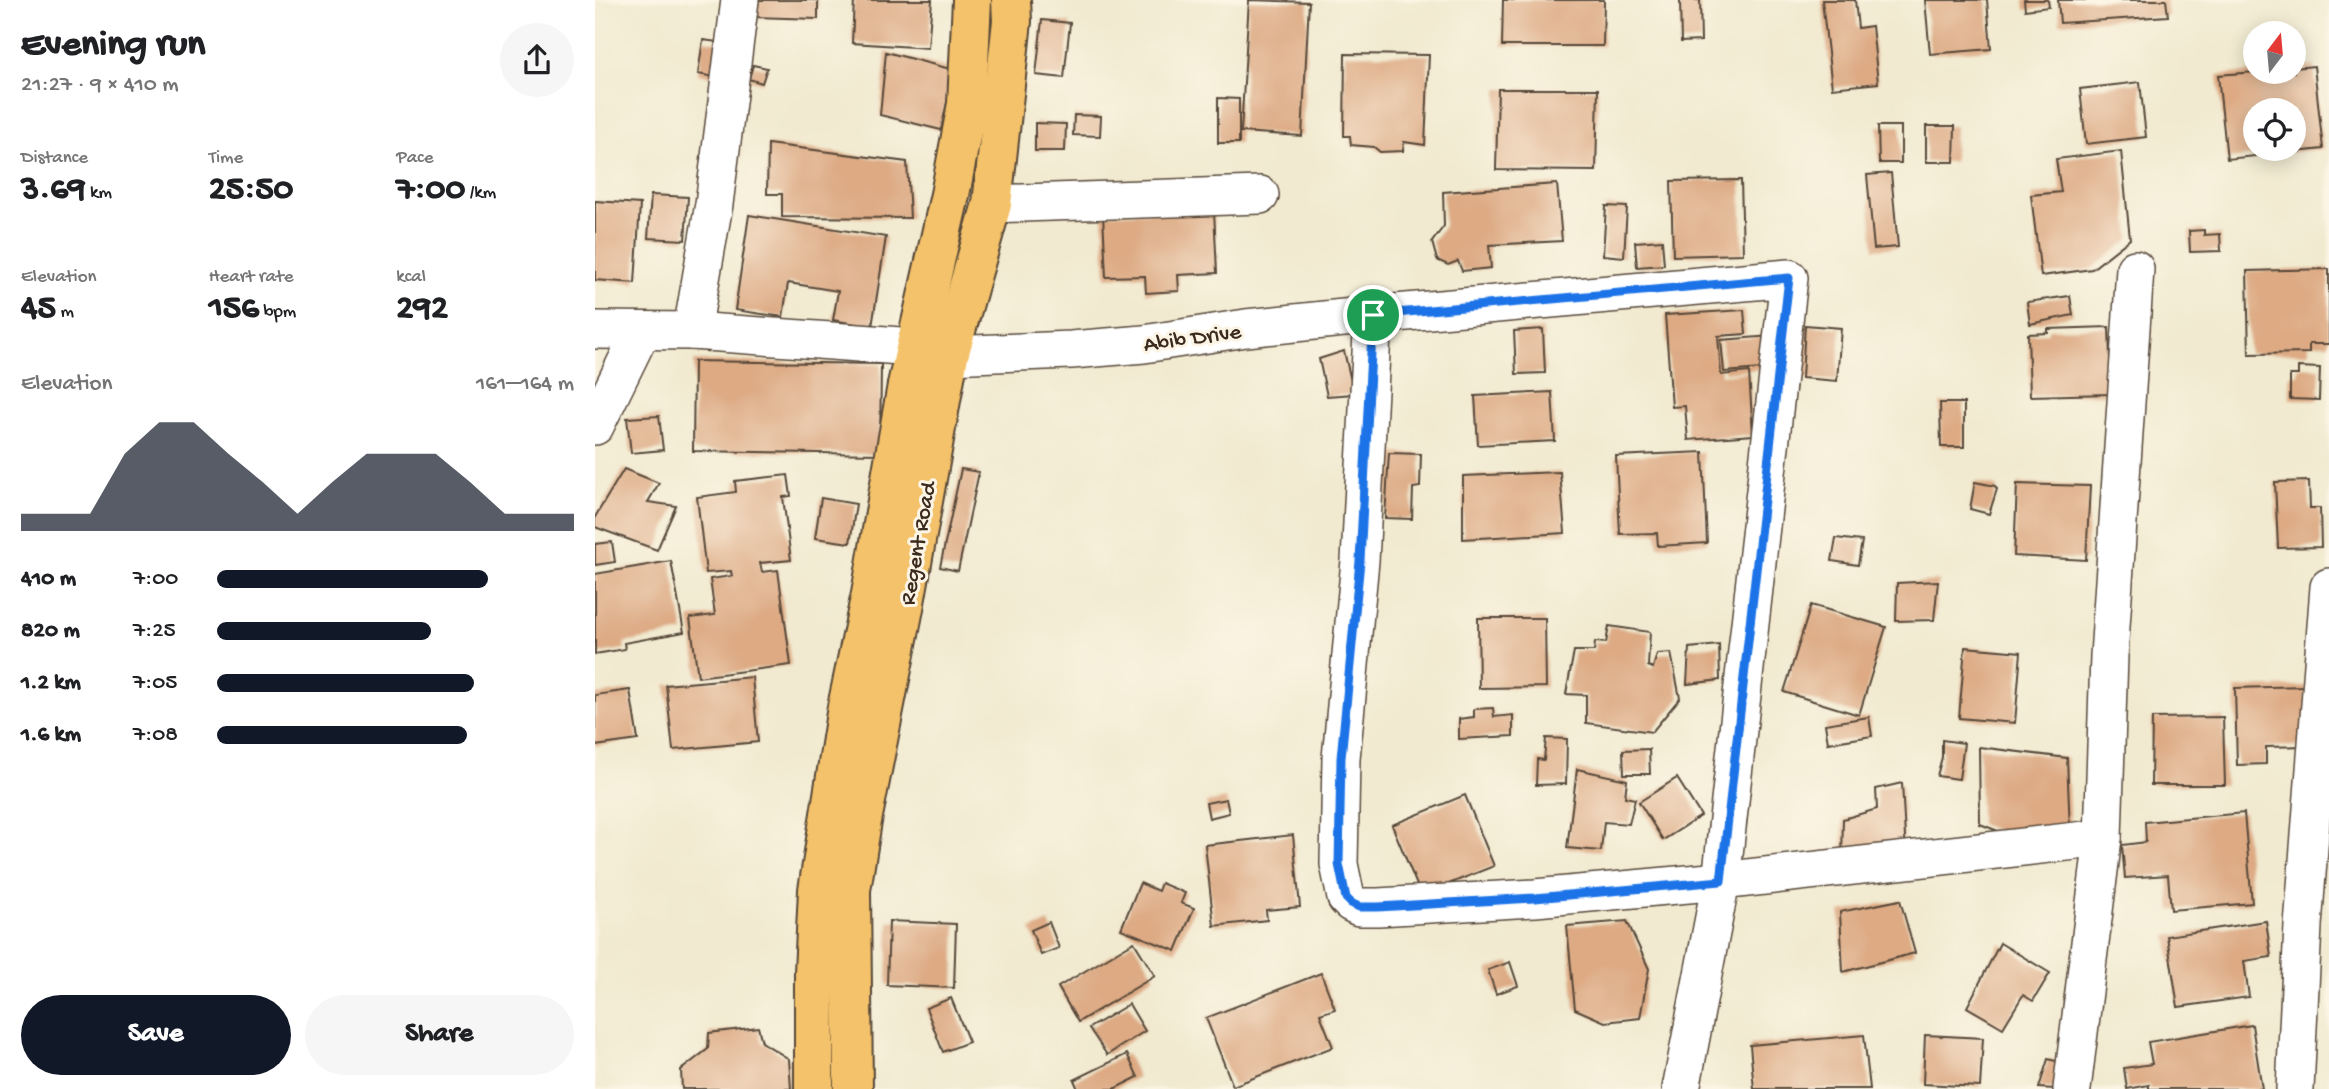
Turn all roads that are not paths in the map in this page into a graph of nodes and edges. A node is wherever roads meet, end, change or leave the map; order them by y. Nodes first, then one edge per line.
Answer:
1 (740, 0) edge
2 (972, 0) edge
3 (1011, 0) edge
4 (1260, 195) dead end
5 (992, 204) junction
6 (2135, 269) dead end
7 (1373, 315) junction
8 (595, 330) edge
9 (692, 331) junction
10 (641, 332) junction
11 (932, 351) junction
12 (595, 426) edge
13 (2329, 587) edge
14 (2103, 838) junction
15 (1721, 881) junction
16 (814, 1089) edge
17 (853, 1089) edge
18 (1681, 1089) edge
19 (2072, 1089) edge
20 (2295, 1089) edge

1 - 9 street
2 - 11 main road, Regent Road
3 - 5 main road, Regent Road
4 - 5 street
5 - 11 main road, Regent Road
6 - 14 street
7 - 11 street, Abib Drive
7 - 15 street
7 - 15 street, Abib Drive
8 - 10 street, Abib Drive
9 - 10 street, Abib Drive
9 - 11 street, Abib Drive
10 - 12 street
11 - 16 main road, Regent Road
11 - 17 main road, Regent Road
13 - 20 street
14 - 15 street
14 - 19 street
15 - 18 street

